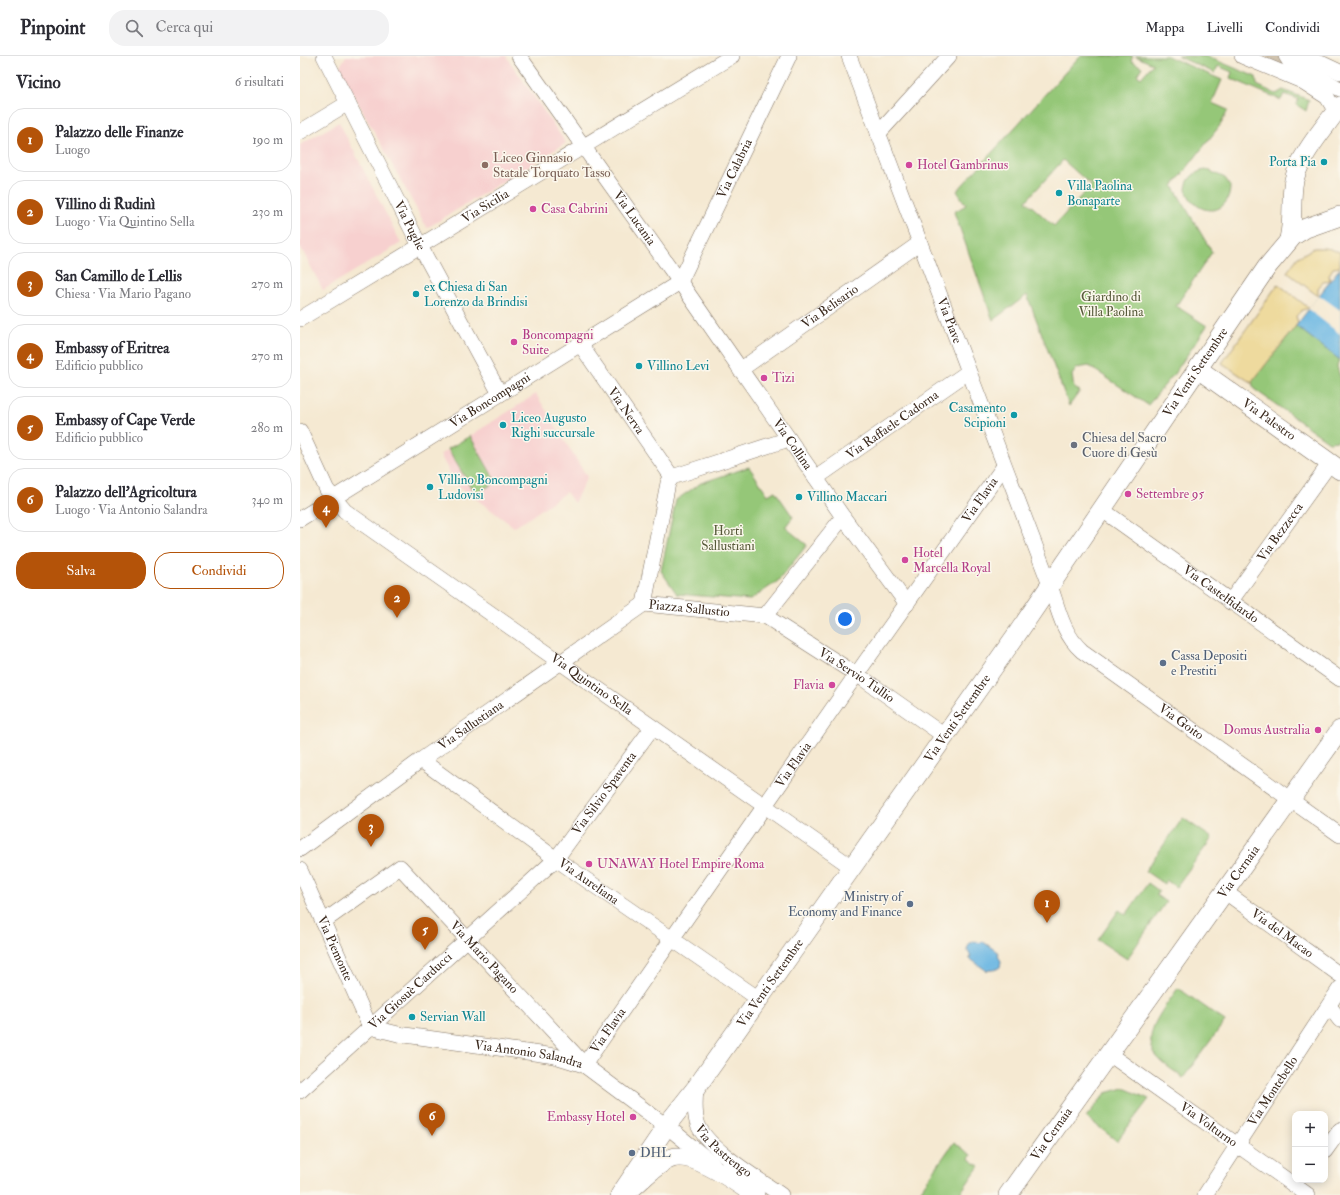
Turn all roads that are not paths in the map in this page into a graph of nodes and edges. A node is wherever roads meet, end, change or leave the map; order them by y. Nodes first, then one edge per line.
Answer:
1 (324, 56) edge
2 (519, 56) edge
3 (732, 56) edge
4 (849, 56) edge
5 (949, 56) edge
6 (1242, 56) edge
7 (1287, 56) edge
8 (1295, 56) edge
9 (789, 57) edge
10 (1340, 72) edge
11 (1302, 81) junction
12 (1340, 89) edge
13 (348, 103) junction
14 (1338, 109) edge
15 (300, 132) edge
16 (878, 134) junction
17 (584, 147) junction
18 (1340, 216) edge
19 (1289, 239) junction
20 (920, 244) junction
21 (420, 246) junction
22 (680, 282) junction
23 (300, 319) edge
24 (580, 344) junction
25 (1198, 369) junction
26 (740, 370) junction
27 (968, 372) junction
28 (500, 394) junction
29 (300, 432) edge
30 (789, 439) junction
31 (1004, 466) junction
32 (1335, 467) edge
33 (672, 478) junction
34 (816, 478) junction
35 (333, 499) junction
36 (1101, 508) junction
37 (843, 517) junction
38 (300, 519) edge
39 (1050, 585) junction
40 (1230, 602) junction
41 (644, 604) junction
42 (907, 604) junction
43 (765, 616) junction
44 (559, 663) junction
45 (856, 674) junction
46 (1340, 679) edge
47 (652, 728) junction
48 (1340, 730) edge
49 (946, 737) junction
50 (421, 760) junction
51 (1289, 800) junction
52 (764, 806) junction
53 (1340, 835) edge
54 (300, 849) edge
55 (556, 859) junction
56 (853, 868) junction
57 (300, 870) edge
58 (1224, 891) junction
59 (322, 922) junction
60 (672, 938) junction
61 (467, 939) junction
62 (1340, 975) edge
63 (1340, 988) edge
64 (759, 999) junction
65 (1329, 1006) junction
66 (1340, 1020) edge
67 (370, 1027) junction
68 (1110, 1054) junction
69 (584, 1065) junction
70 (696, 1088) junction
71 (300, 1091) edge
72 (666, 1127) junction
73 (1340, 1130) edge
74 (1238, 1145) junction
75 (1328, 1147) edge
76 (669, 1159) joint
77 (728, 1176) junction
78 (1304, 1188) edge
79 (622, 1195) edge
80 (755, 1195) edge
81 (781, 1195) edge
82 (1008, 1195) edge
83 (1205, 1195) edge

1 - 13 street, Via Puglie
2 - 17 street, Via Lucania
3 - 17 street, Via Sicilia
4 - 16 street, Via Piave
5 - 16 street
6 - 11 street
7 - 11 street
7 - 12 street
8 - 10 street
9 - 22 street, Via Calabria
11 - 14 street
13 - 15 street
13 - 21 street, Via Puglie
14 - 19 main road, Via Venti Settembre
16 - 20 street, Via Piave
17 - 21 street, Via Sicilia
17 - 22 street, Via Lucania
18 - 19 main road, Via Venti Settembre
19 - 25 main road, Via Venti Settembre
20 - 26 street, Via Belisario
20 - 27 street, Via Piave
21 - 23 street, Via Sicilia
21 - 28 street, Via Puglie
22 - 24 street, Via Boncompagni
22 - 26 street, Via Collina
24 - 28 street, Via Boncompagni
24 - 33 street, Via Nerva
25 - 32 main road, Via Palestro
25 - 36 main road, Via Venti Settembre
26 - 30 street, Via Collina
27 - 31 street, Via Piave
27 - 34 street, Via Raffaele Cadorna
28 - 35 street, Via Boncompagni
29 - 35 street, Via Quintino Sella
30 - 33 street
30 - 34 street, Via Collina
31 - 39 street, Via Piave
31 - 42 street, Via Flavia
32 - 40 street, Via Bezzecca
33 - 41 street, Piazza Sallustio
34 - 37 street, Via Collina
35 - 38 street, Via Boncompagni
35 - 44 street, Via Quintino Sella
36 - 39 main road, Via Venti Settembre
36 - 40 street, Via Castelfidardo
37 - 42 street, Via Collina
37 - 43 street
39 - 49 main road, Via Venti Settembre
39 - 51 street, Via Goito
40 - 46 street, Via Castelfidardo
41 - 43 street, Piazza Sallustio
41 - 44 street, Via Sallustiana
42 - 45 street, Via Flavia
43 - 45 street, Via Servio Tullio
44 - 47 street, Via Quintino Sella
44 - 50 street, Via Sallustiana
45 - 49 street, Via Servio Tullio
45 - 52 street, Via Flavia
47 - 52 street, Via Quintino Sella
47 - 55 street, Via Silvio Spaventa
48 - 51 main road, Via Cernaia
49 - 56 main road, Via Venti Settembre
50 - 54 street, Via Sallustiana
50 - 55 street, Via Aureliana
51 - 53 street, Via Goito
51 - 58 main road, Via Cernaia
52 - 56 street, Via Quintino Sella
52 - 60 street, Via Flavia
55 - 60 street, Via Aureliana
55 - 61 street, Via Giosuè Carducci
56 - 64 main road, Via Venti Settembre
57 - 59 street, Via Piemonte
58 - 62 street, Via del Macao
58 - 68 main road, Via Cernaia
59 - 61 street, Via Mario Pagano
59 - 67 street, Via Piemonte
60 - 64 street, Via Aureliana
60 - 69 street, Via Flavia
61 - 67 street, Via Giosuè Carducci
61 - 69 street, Via Mario Pagano
63 - 65 street, Via Montebello
64 - 70 main road, Via Venti Settembre
65 - 66 street
65 - 74 street, Via Montebello
67 - 69 street, Via Antonio Salandra
67 - 71 street, Via Giosuè Carducci
68 - 74 street, Via Volturno
68 - 82 main road, Via Cernaia
69 - 72 street, Via Antonio Salandra
70 - 72 main road, Via Venti Settembre
70 - 81 street, Via Pastrengo
72 - 77 street, Via Pastrengo
72 - 79 main road, Via Venti Settembre
73 - 75 street
74 - 78 street, Via Volturno
74 - 83 street, Via Montebello
76 - 77 main road, Via Pastrengo
76 - 79 main road, Via Venti Settembre
77 - 80 main road, Via Pastrengo

